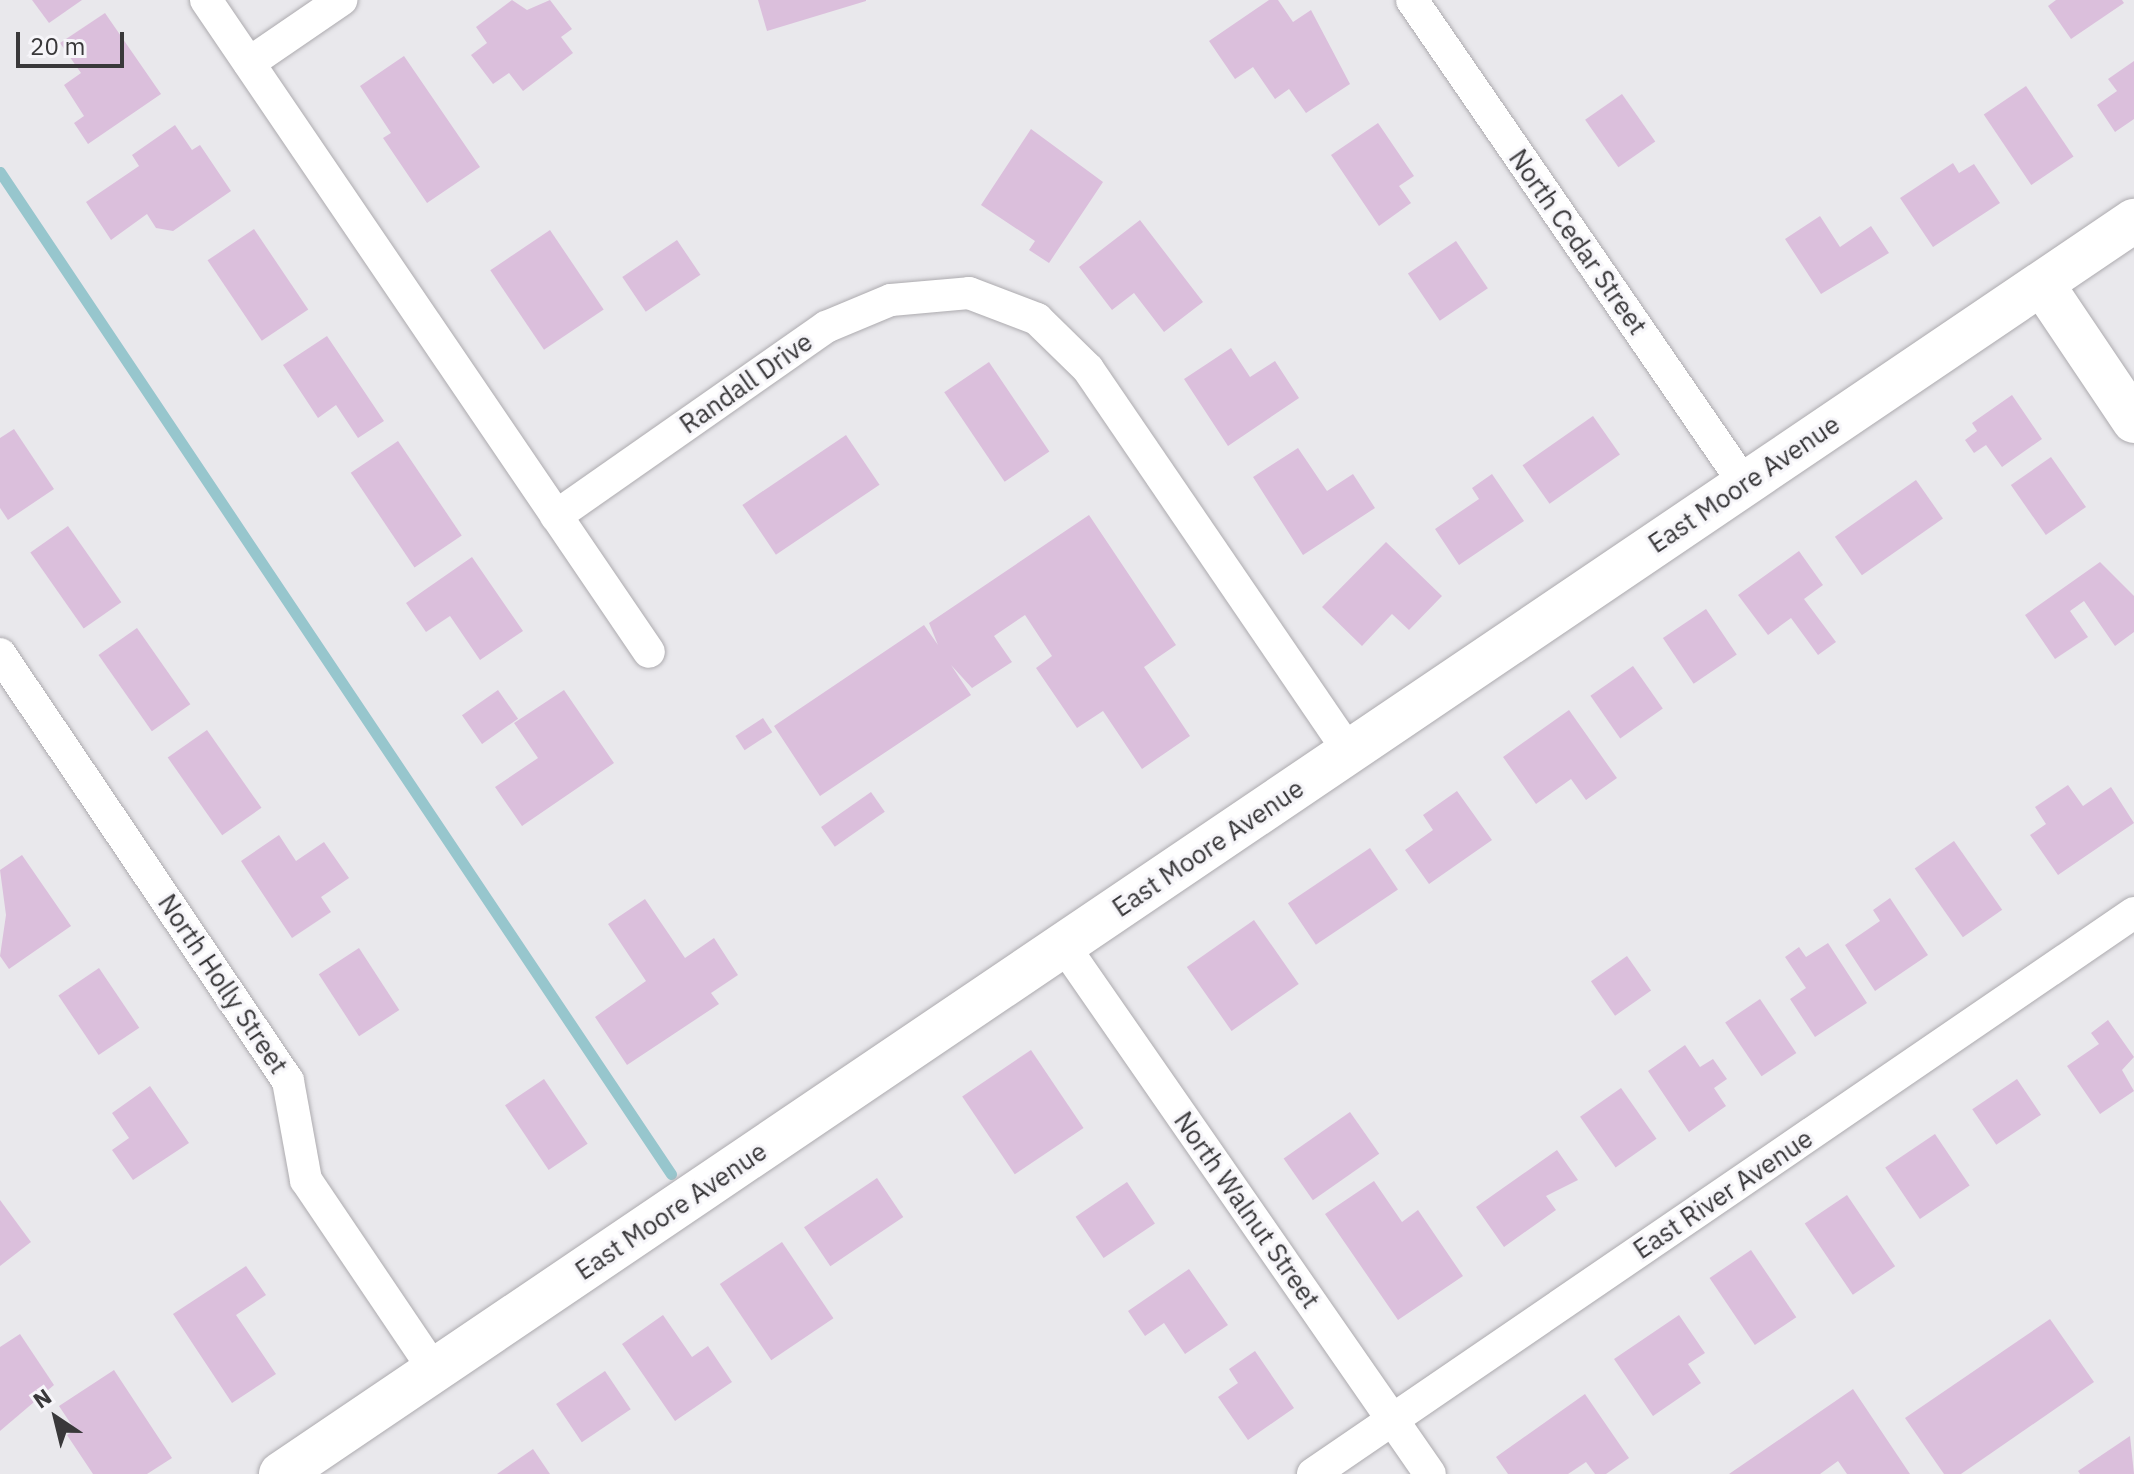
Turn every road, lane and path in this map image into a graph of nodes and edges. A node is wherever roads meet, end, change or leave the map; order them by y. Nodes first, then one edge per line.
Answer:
1 (206, 0) edge
2 (341, 0) edge
3 (1412, 0) edge
4 (249, 63) junction
5 (2134, 221) edge
6 (2042, 284) junction
7 (2134, 421) edge
8 (1744, 483) junction
9 (556, 516) junction
10 (649, 652) dead end
11 (0, 654) edge
12 (1349, 752) junction
13 (2134, 913) edge
14 (1064, 946) junction
15 (434, 1370) junction
16 (1393, 1420) junction
17 (281, 1474) edge
18 (1313, 1474) edge
19 (1430, 1474) edge

1 - 4 street
2 - 4 street
3 - 8 street, North Cedar Street
4 - 9 street
5 - 6 street, East Moore Avenue
6 - 7 street
6 - 8 street, East Moore Avenue
8 - 12 street, East Moore Avenue
9 - 10 street
9 - 12 street, Randall Drive
11 - 15 street, North Holly Street
12 - 14 street, East Moore Avenue
13 - 16 street, East River Avenue
14 - 15 street, East Moore Avenue
14 - 16 street, North Walnut Street
15 - 17 street, East Moore Avenue
16 - 18 street, East River Avenue
16 - 19 street, North Walnut Street

